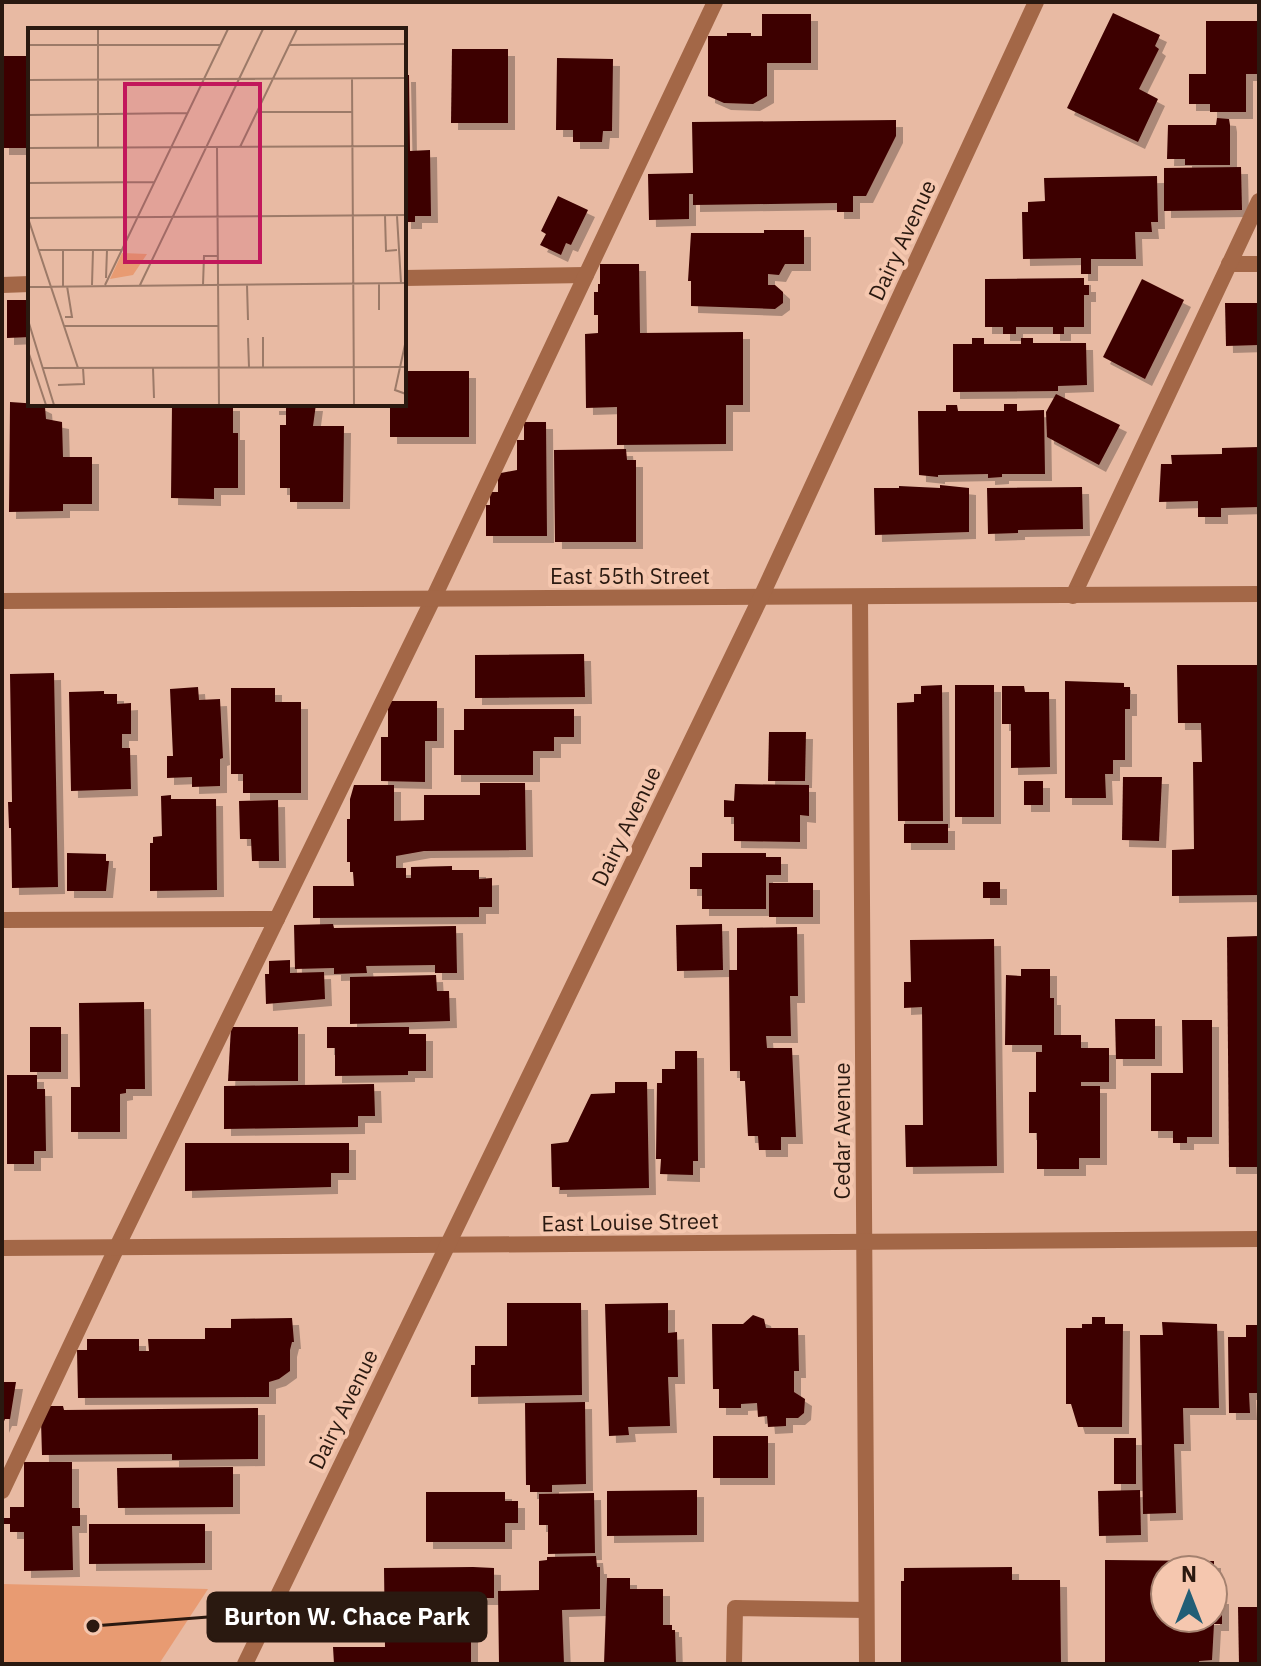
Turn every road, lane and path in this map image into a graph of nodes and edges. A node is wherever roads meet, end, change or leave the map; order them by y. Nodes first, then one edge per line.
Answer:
1 (715, 2) edge
2 (1036, 2) edge
3 (1259, 201) edge
4 (1229, 264) junction
5 (1259, 264) edge
6 (586, 275) junction
7 (406, 278) edge
8 (28, 284) edge
9 (2, 285) edge
10 (1259, 594) edge
11 (1073, 596) junction
12 (761, 597) junction
13 (860, 597) junction
14 (433, 599) junction
15 (2, 601) edge
16 (277, 919) junction
17 (2, 920) edge
18 (1259, 1239) edge
19 (864, 1241) junction
20 (446, 1246) junction
21 (117, 1247) junction
22 (2, 1248) edge
23 (2, 1491) edge
24 (866, 1610) junction
25 (245, 1664) edge
26 (734, 1664) edge
27 (867, 1664) edge

1 - 6 street
2 - 12 street, Dairy Avenue
3 - 4 street
4 - 5 street
4 - 11 street
6 - 7 street
6 - 14 street
8 - 9 street
10 - 11 street, East 55th Street
11 - 13 street, East 55th Street
12 - 13 street, East 55th Street
12 - 14 street, East 55th Street
12 - 20 street, Dairy Avenue
13 - 19 street, Cedar Avenue
14 - 15 street, East 55th Street
14 - 16 street
16 - 17 street
16 - 21 street
18 - 19 street, East Louise Street
19 - 20 street, East Louise Street
19 - 24 street, Cedar Avenue
20 - 21 street, East Louise Street
20 - 25 street, Dairy Avenue
21 - 22 street, East Louise Street
21 - 23 street
24 - 26 street
24 - 27 street, Cedar Avenue

